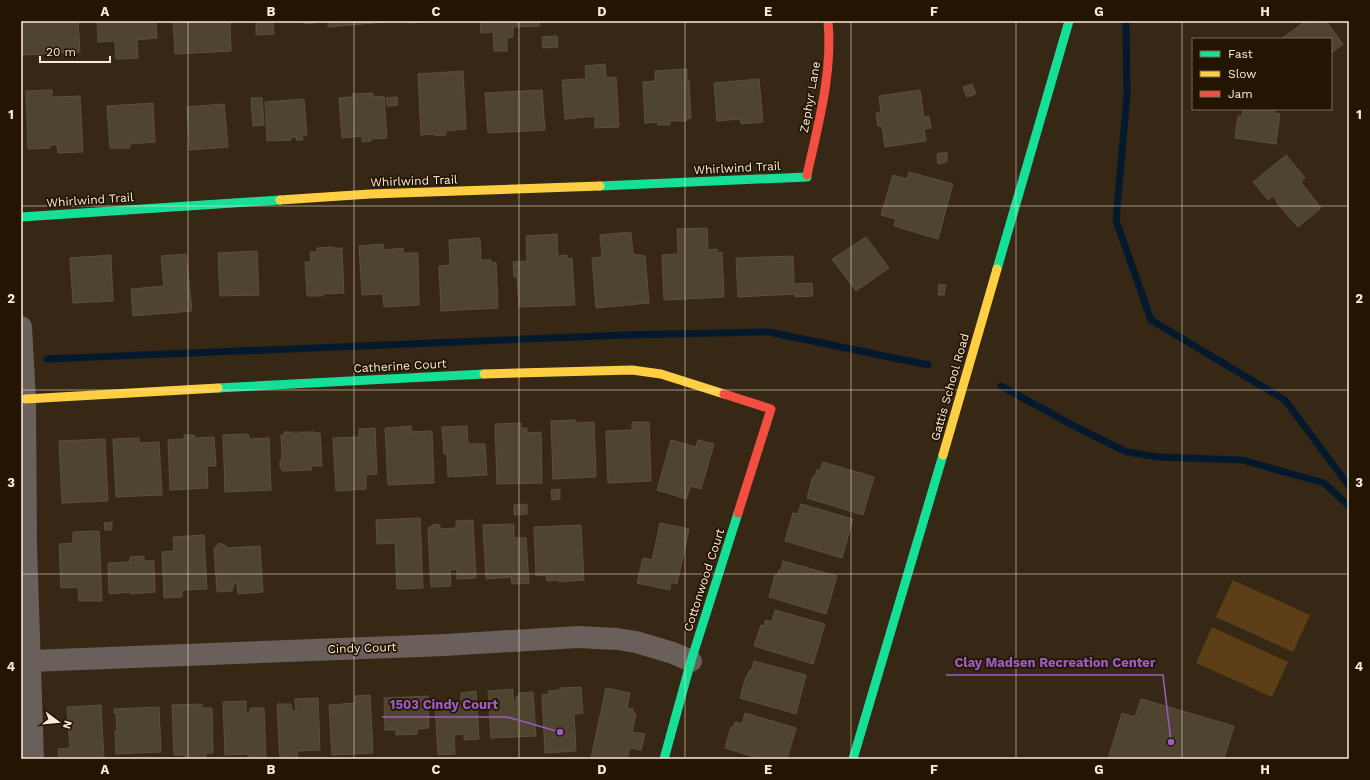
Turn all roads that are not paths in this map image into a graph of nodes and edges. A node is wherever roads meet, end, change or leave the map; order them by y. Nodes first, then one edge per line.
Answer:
1 (828, 21) edge
2 (1069, 21) edge
3 (807, 177) joint
4 (21, 217) edge
5 (21, 327) edge
6 (25, 399) junction
7 (771, 409) joint
8 (30, 661) junction
9 (691, 661) junction
10 (33, 759) edge
11 (664, 759) edge
12 (854, 759) edge

1 - 3 street, Zephyr Lane
2 - 12 street, Gattis School Road
3 - 4 street, Whirlwind Trail
5 - 6 street
6 - 7 street, Catherine Court
6 - 8 street
7 - 9 street, Cottonwood Court
8 - 9 street, Cindy Court
8 - 10 street
9 - 11 street, Cottonwood Court

